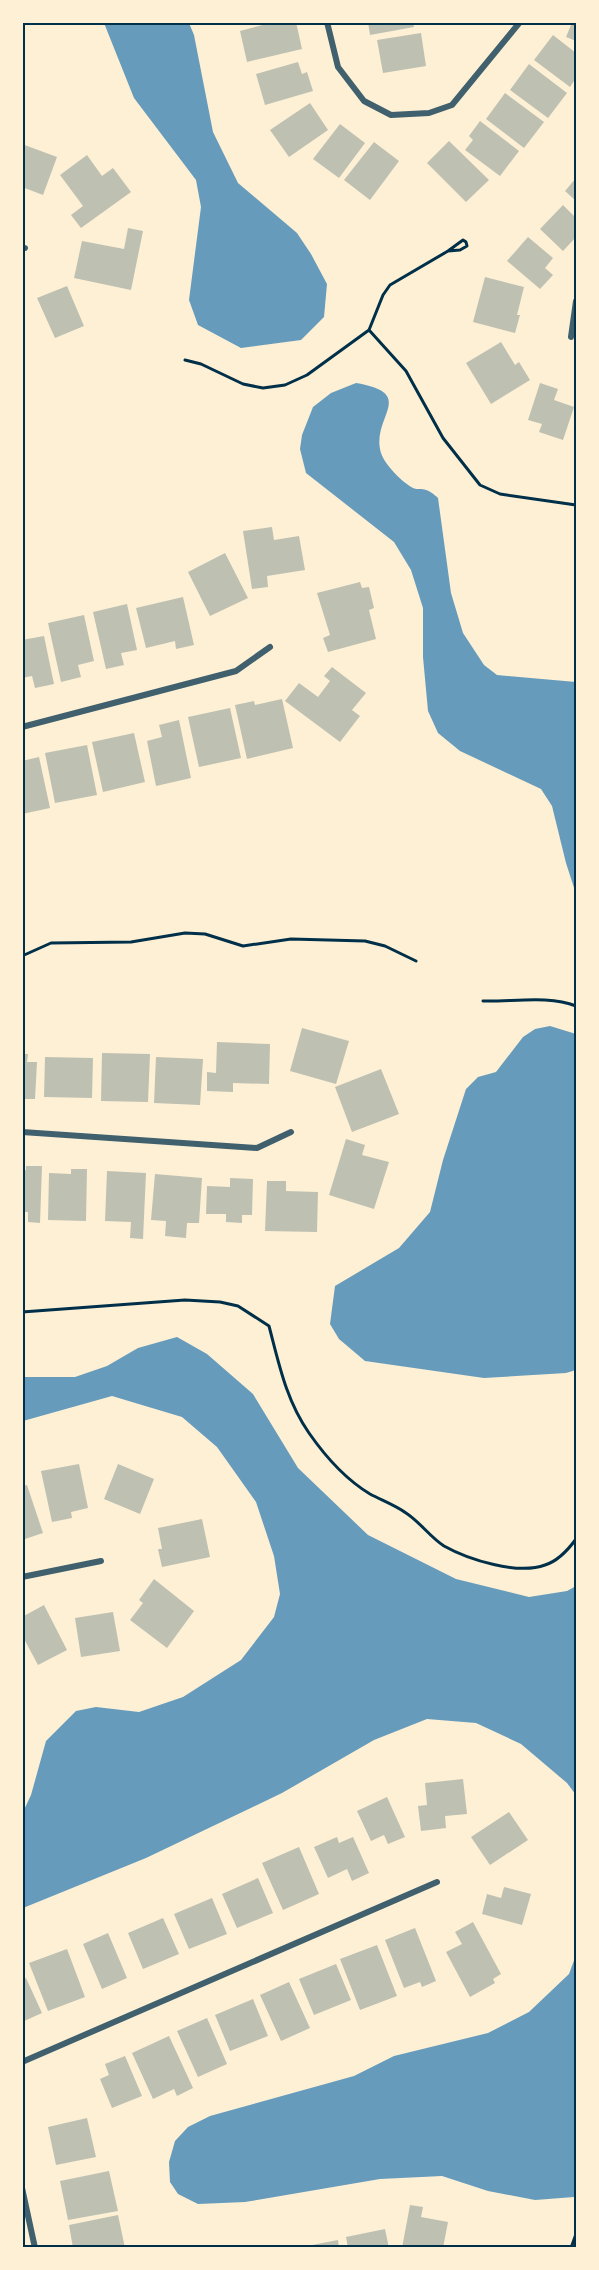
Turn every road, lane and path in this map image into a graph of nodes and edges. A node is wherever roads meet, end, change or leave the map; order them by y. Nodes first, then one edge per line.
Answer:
1 (327, 22) edge
2 (520, 22) edge
3 (448, 251) junction
4 (576, 301) edge
5 (369, 330) junction
6 (571, 338) dead end
7 (185, 360) dead end
8 (576, 505) edge
9 (270, 646) dead end
10 (22, 727) edge
11 (22, 957) edge
12 (416, 961) dead end
13 (483, 1001) dead end
14 (576, 1006) edge
15 (22, 1132) edge
16 (291, 1132) dead end
17 (22, 1312) edge
18 (576, 1539) edge
19 (101, 1561) dead end
20 (22, 1578) edge
21 (437, 1882) dead end
22 (22, 2062) edge
23 (22, 2188) edge
24 (576, 2234) edge
25 (35, 2247) edge
26 (571, 2247) edge

1 - 2 street
3 - 3 path
3 - 5 path
4 - 6 street
5 - 7 path
5 - 8 path
9 - 10 street
11 - 12 path
13 - 14 path
15 - 16 street
17 - 18 path
19 - 20 street
21 - 22 street
23 - 25 street
24 - 26 path

